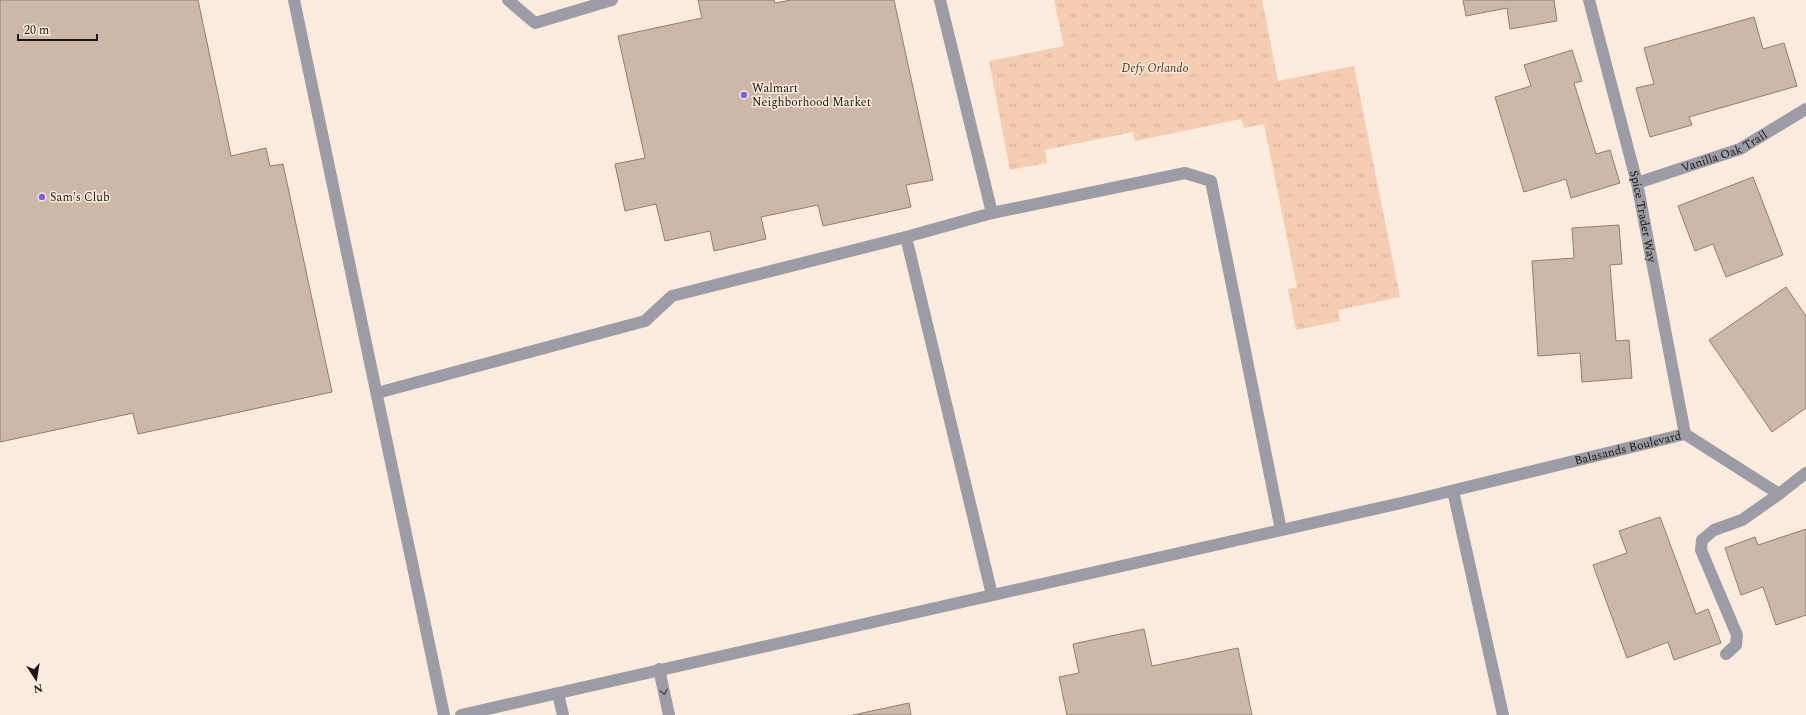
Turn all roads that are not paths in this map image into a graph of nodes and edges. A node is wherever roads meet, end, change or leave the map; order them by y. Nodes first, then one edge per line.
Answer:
1 (294, 0) edge
2 (508, 0) edge
3 (612, 0) edge
4 (940, 0) edge
5 (1589, 0) edge
6 (1806, 109) edge
7 (1637, 183) junction
8 (992, 213) junction
9 (906, 237) junction
10 (376, 393) junction
11 (1684, 434) junction
12 (1806, 473) edge
13 (1453, 491) junction
14 (1779, 494) junction
15 (1281, 530) junction
16 (992, 595) junction
17 (1726, 654) dead end
18 (659, 669) junction
19 (558, 694) junction
20 (444, 715) edge
21 (461, 715) edge
22 (563, 715) edge
23 (669, 715) edge
24 (1503, 715) edge

1 - 10 street
2 - 3 street
4 - 8 street
5 - 7 street, Spice Trader Way
6 - 7 street, Vanilla Oak Trail
7 - 11 street, Spice Trader Way
8 - 9 street
8 - 15 street
9 - 10 street
9 - 16 street
10 - 20 street
11 - 13 street, Balasands Boulevard
11 - 14 street, Balasands Boulevard
12 - 14 street
13 - 15 street, Balasands Boulevard
13 - 24 street
14 - 17 street
15 - 16 street, Balasands Boulevard
16 - 18 street, Balasands Boulevard
18 - 19 street, Balasands Boulevard
18 -> 23 street
19 - 21 street, Balasands Boulevard
19 - 22 street

